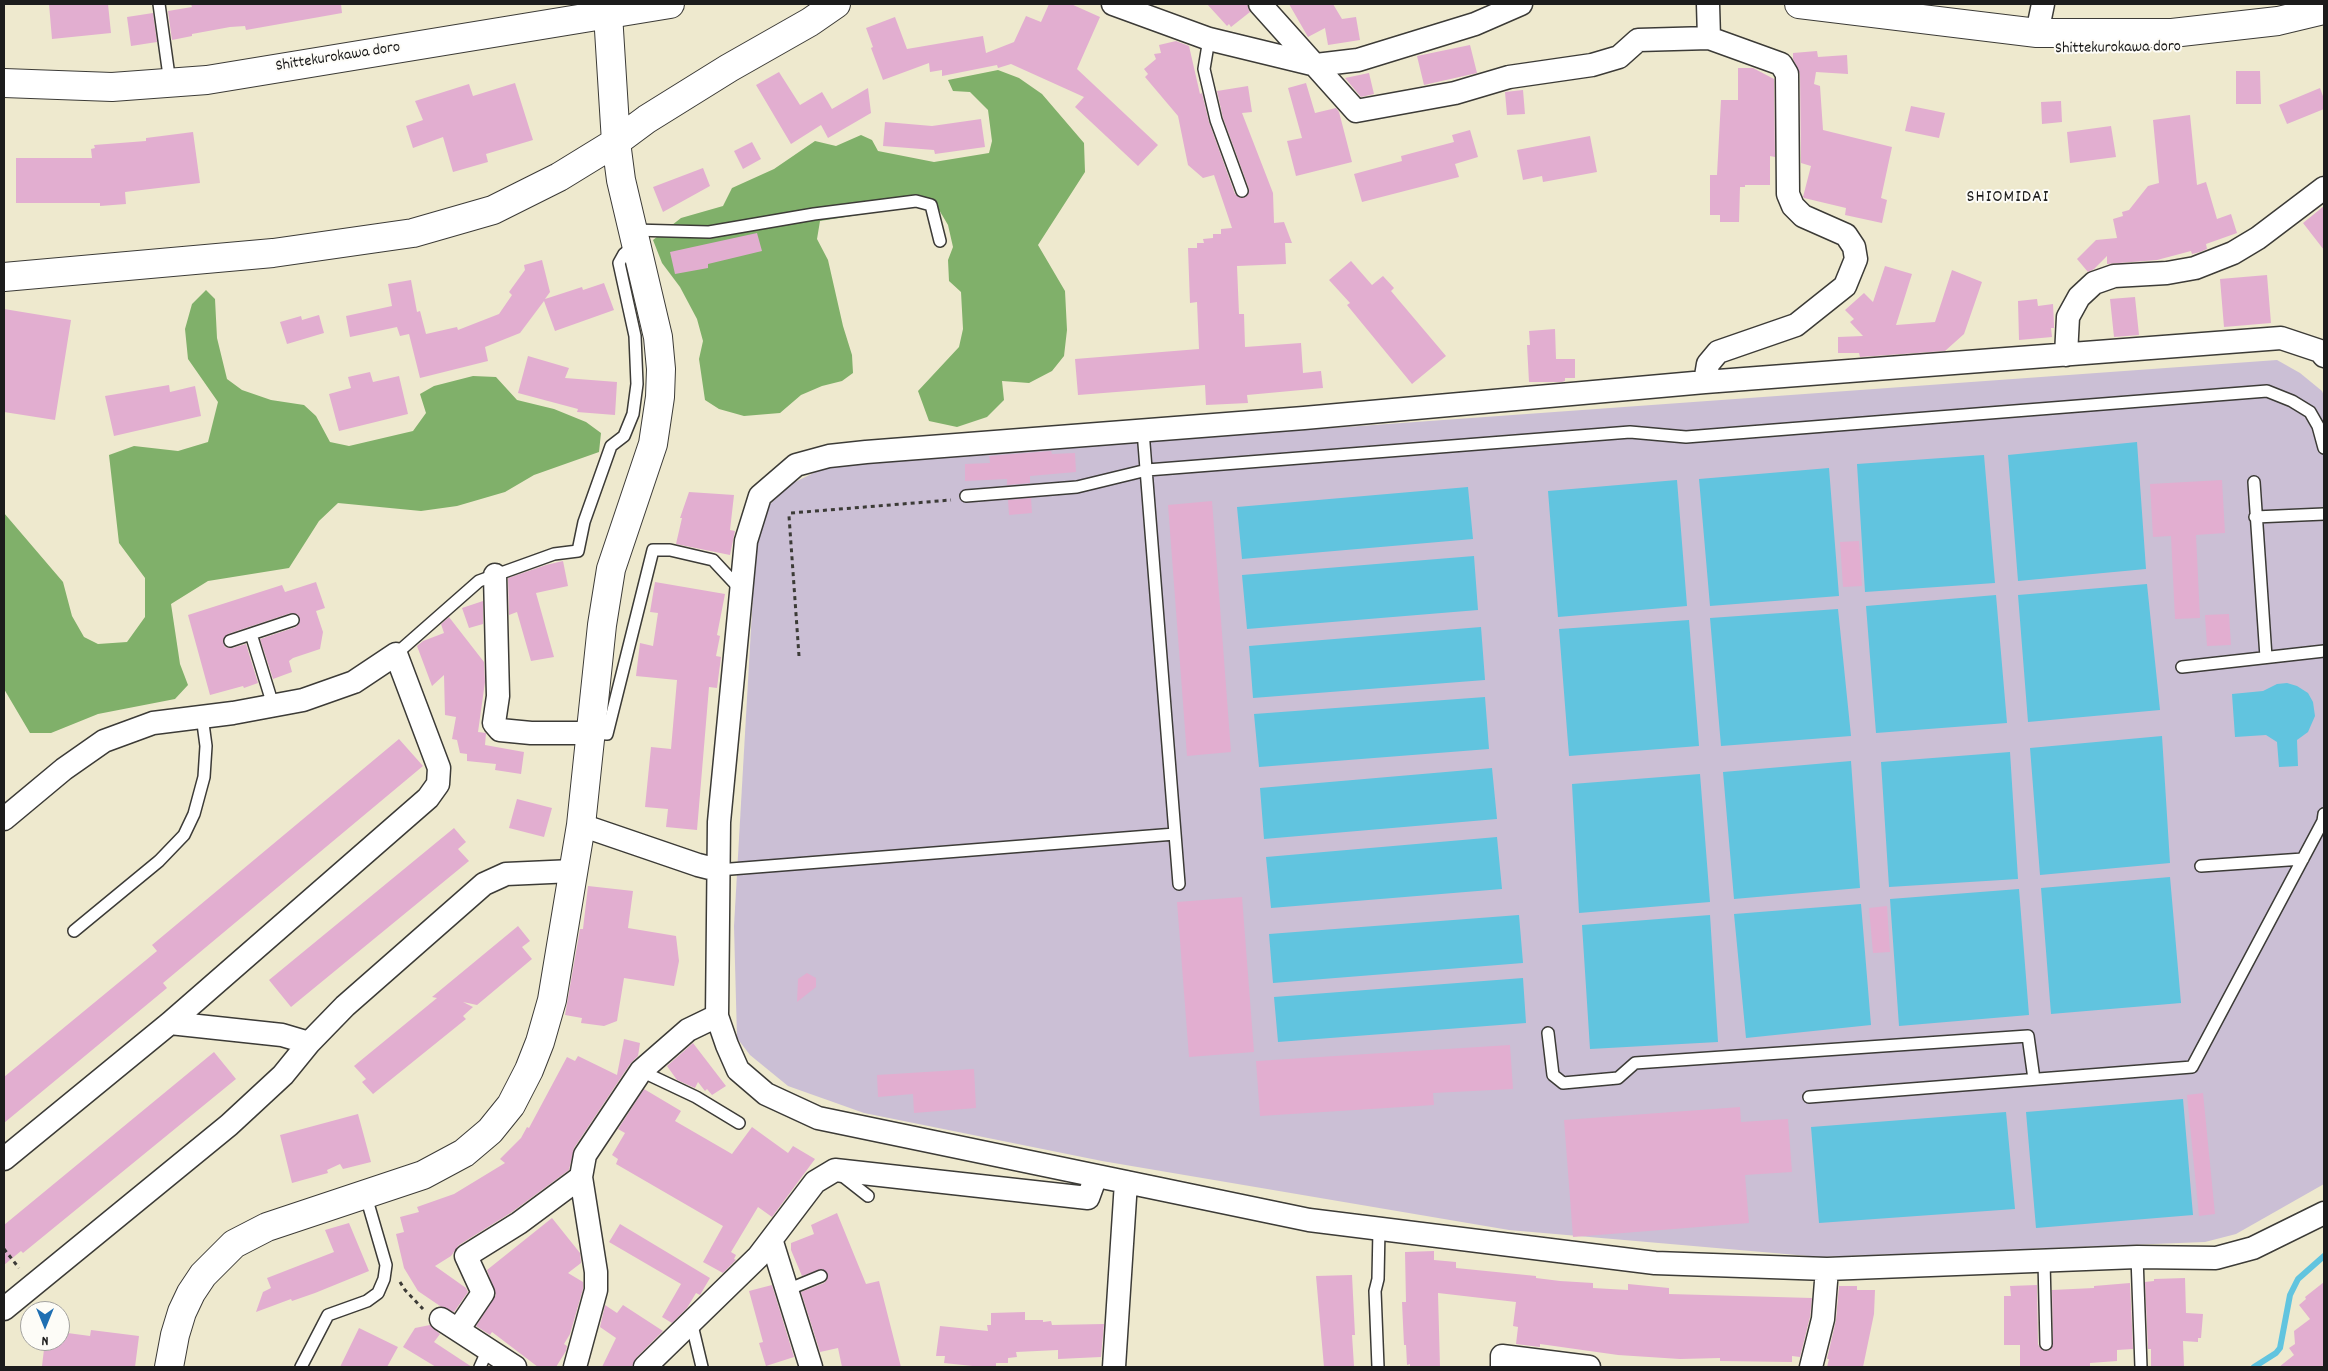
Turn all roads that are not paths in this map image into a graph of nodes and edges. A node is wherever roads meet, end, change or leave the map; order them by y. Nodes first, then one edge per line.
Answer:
1 (159, 4) edge
2 (666, 4) edge
3 (836, 4) edge
4 (1113, 4) edge
5 (1260, 4) edge
6 (1521, 4) edge
7 (1708, 4) edge
8 (1799, 4) edge
9 (2043, 4) edge
10 (606, 7) edge
11 (1906, 10) edge
12 (2324, 10) edge
13 (1855, 11) junction
14 (2324, 28) edge
15 (2037, 33) junction
16 (1209, 38) junction
17 (1709, 38) junction
18 (1316, 65) junction
19 (4, 83) edge
20 (170, 83) junction
21 (616, 142) junction
22 (2324, 188) edge
23 (1242, 191) dead end
24 (635, 237) junction
25 (940, 241) dead end
26 (4, 277) edge
27 (2066, 355) junction
28 (2324, 356) edge
29 (1705, 382) junction
30 (1143, 430) junction
31 (2324, 448) edge
32 (1147, 470) junction
33 (2254, 482) dead end
34 (966, 496) road end
35 (2324, 514) edge
36 (2255, 517) junction
37 (495, 575) junction
38 (742, 592) junction
39 (293, 620) dead end
40 (251, 634) junction
41 (230, 641) dead end
42 (2324, 651) edge
43 (396, 654) junction
44 (2266, 657) junction
45 (2182, 667) dead end
46 (273, 705) junction
47 (202, 716) junction
48 (591, 733) junction
49 (2324, 814) edge
50 (4, 819) edge
51 (581, 825) junction
52 (1175, 834) junction
53 (2303, 858) junction
54 (2201, 866) dead end
55 (718, 870) junction
56 (573, 871) junction
57 (1179, 884) dead end
58 (74, 931) dead end
59 (718, 1016) junction
60 (170, 1023) junction
61 (1548, 1033) dead end
62 (309, 1043) junction
63 (641, 1071) junction
64 (2034, 1079) junction
65 (1809, 1097) dead end
66 (739, 1123) dead end
67 (4, 1159) edge
68 (835, 1170) junction
69 (1096, 1176) junction
70 (582, 1177) junction
71 (1126, 1182) junction
72 (365, 1193) junction
73 (868, 1196) dead end
74 (2324, 1213) edge
75 (1379, 1229) junction
76 (772, 1242) junction
77 (2138, 1257) junction
78 (2044, 1261) junction
79 (1827, 1269) junction
80 (822, 1276) dead end
81 (787, 1290) junction
82 (4, 1309) edge
83 (691, 1321) junction
84 (2046, 1344) dead end
85 (484, 1358) edge
86 (169, 1367) edge
87 (301, 1367) edge
88 (515, 1367) edge
89 (575, 1367) edge
90 (645, 1367) edge
91 (702, 1367) edge
92 (811, 1367) edge
93 (1114, 1367) edge
94 (1378, 1367) edge
95 (1502, 1367) edge
96 (1589, 1367) edge
97 (1812, 1367) edge
98 (2140, 1367) edge

1 - 20 lane
2 - 10 street, Shittekurokawa doro
3 - 21 street
4 - 16 street
5 - 18 street
6 - 18 street
7 - 17 street
8 - 13 street, Shittekurokawa doro
9 - 15 street
10 - 20 street, Shittekurokawa doro
10 - 21 street
11 - 13 street, Shittekurokawa doro
11 - 15 street, Shittekurokawa doro
12 - 15 street, Shittekurokawa doro
13 - 14 street, Shittekurokawa doro
16 - 18 street
16 - 23 lane
17 - 18 street
17 - 29 street
19 - 20 street, Shittekurokawa doro
21 - 24 street
21 - 26 street
22 - 27 street
24 - 25 lane
24 - 37 lane
24 - 48 street
27 - 28 street
27 - 29 street
29 - 30 street
30 - 32 lane
30 - 38 street
31 - 32 lane
32 - 34 lane
32 - 52 lane
33 - 36 lane
35 - 36 lane
36 - 44 lane
37 - 43 lane
37 - 48 street
38 - 48 lane
38 - 55 street
39 - 40 lane
40 - 41 lane
40 - 46 lane
42 - 44 lane
43 - 46 street
43 - 60 street
44 - 45 lane
46 - 47 street
47 - 50 street
47 - 58 lane
48 - 51 street
49 - 53 lane
51 - 55 street
51 - 56 street
52 - 55 lane
52 - 57 lane
53 - 54 lane
53 - 64 lane
55 - 59 street
56 - 62 street
56 - 72 street
59 - 63 street
59 - 69 street
60 - 62 street
60 - 67 street
61 - 64 lane
62 - 82 street
63 - 66 lane
63 - 70 street
64 - 65 lane
68 - 69 street
68 - 73 lane
68 - 76 street
69 - 71 street
70 - 85 street
70 - 89 street
71 - 75 street
71 - 93 street
72 - 86 street
72 - 87 lane
74 - 77 street
75 - 79 street
75 - 94 lane
76 - 81 street
76 - 83 street
77 - 78 street
77 - 98 lane
78 - 79 street
78 - 84 lane
79 - 97 street
80 - 81 lane
81 - 92 street
83 - 90 street
83 - 91 lane
85 - 88 street
95 - 96 street

